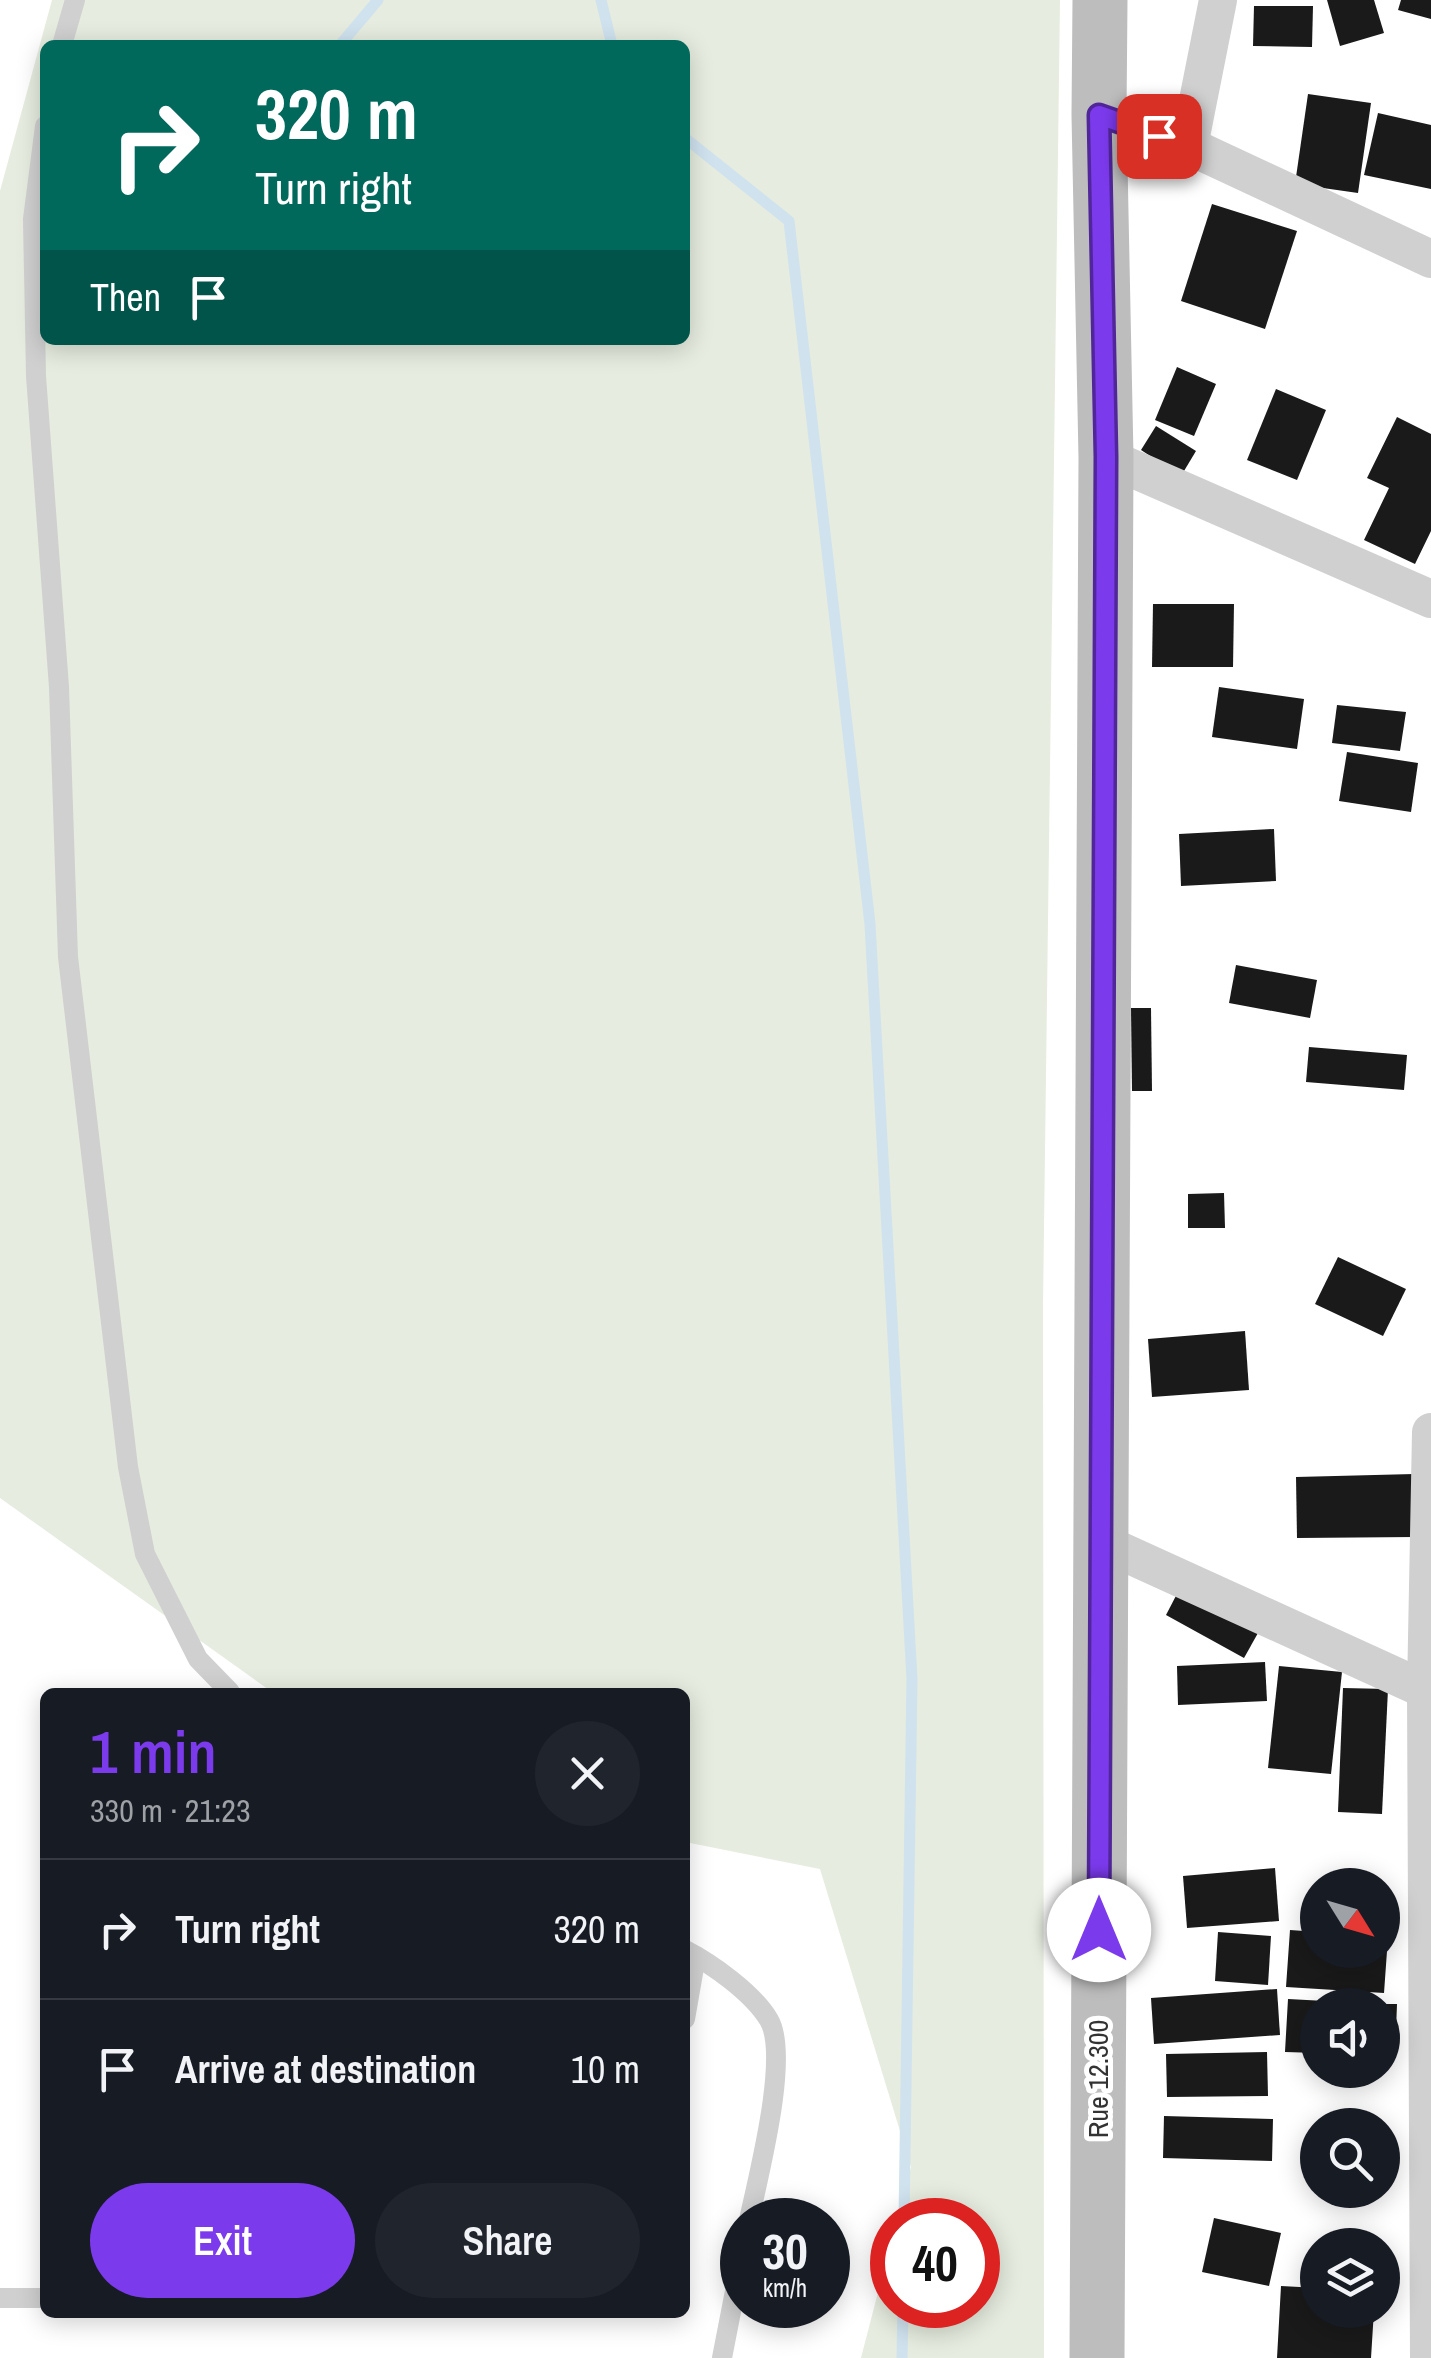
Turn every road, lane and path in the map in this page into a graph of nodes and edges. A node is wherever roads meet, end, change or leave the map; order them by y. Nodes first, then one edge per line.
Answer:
1 (75, 0) edge
2 (1100, 0) edge
3 (1218, 0) edge
4 (63, 40) edge
5 (1099, 115) junction
6 (1189, 146) junction
7 (40, 165) edge
8 (1431, 259) edge
9 (1106, 457) junction
10 (1431, 599) edge
11 (1431, 1432) edge
12 (1101, 1542) junction
13 (226, 1688) edge
14 (1426, 1690) junction
15 (691, 1953) edge
16 (753, 2198) edge
17 (0, 2298) edge
18 (40, 2298) edge
19 (728, 2328) edge
20 (722, 2358) edge
21 (1097, 2358) edge
22 (1429, 2358) edge

1 - 4 lane
2 - 5 street, Rue 12.300
3 - 6 street
5 - 6 street
5 - 9 street, Rue 12.300
6 - 8 street
7 - 13 lane
9 - 10 street
9 - 12 street, Rue 12.300
11 - 14 street
12 - 14 street
12 - 21 street, Rue 12.300
14 - 22 street
15 - 16 lane
17 - 18 lane
19 - 20 lane

